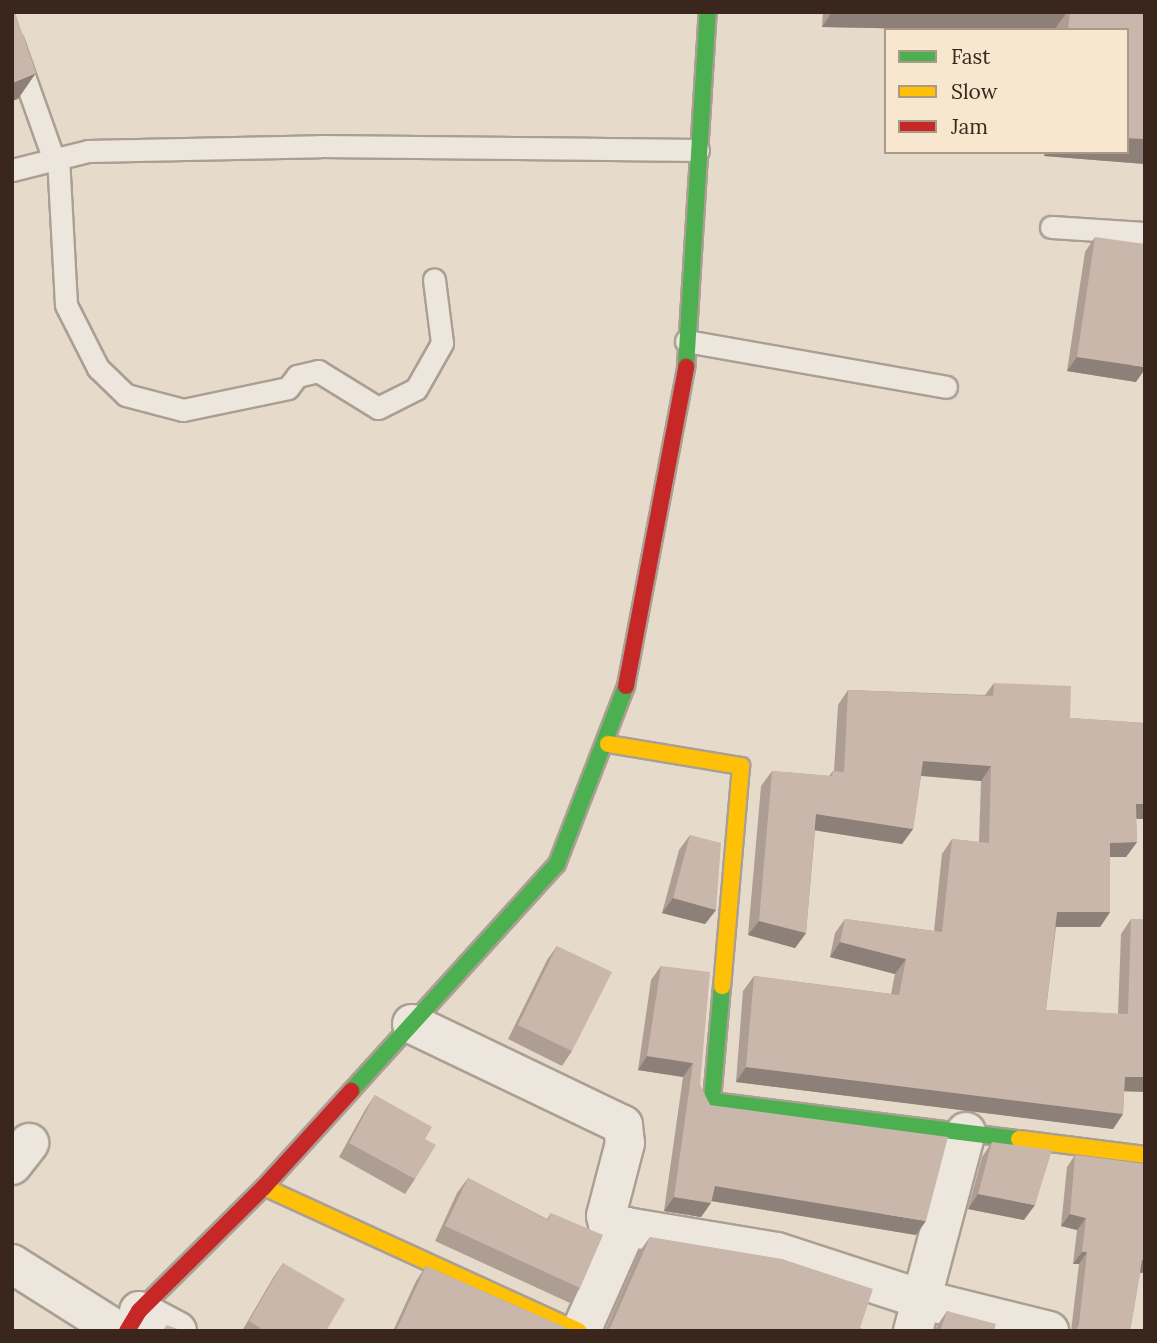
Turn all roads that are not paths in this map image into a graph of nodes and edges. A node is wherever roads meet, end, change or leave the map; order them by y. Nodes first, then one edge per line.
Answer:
1 (708, 12) edge
2 (12, 42) edge
3 (698, 150) junction
4 (55, 157) junction
5 (12, 170) edge
6 (1051, 227) dead end
7 (1145, 233) edge
8 (434, 281) dead end
9 (686, 341) junction
10 (946, 387) dead end
11 (608, 744) junction
12 (412, 1024) junction
13 (965, 1132) junction
14 (1145, 1155) edge
15 (264, 1187) junction
16 (627, 1227) junction
17 (12, 1264) edge
18 (918, 1315) edge
19 (128, 1324) edge
20 (177, 1331) edge
21 (580, 1331) edge
22 (1049, 1331) edge

1 - 3 street
2 - 4 lane
3 - 4 lane
3 - 9 street
4 - 5 lane
4 - 8 lane
6 - 7 lane
9 - 10 lane
9 - 11 street
11 - 12 street
11 - 13 street
12 - 15 street
12 - 16 street
13 - 14 street
13 - 18 street
15 - 19 street
15 - 21 street
16 - 18 street
16 - 21 street
17 - 19 street
18 - 22 street
19 - 20 street

